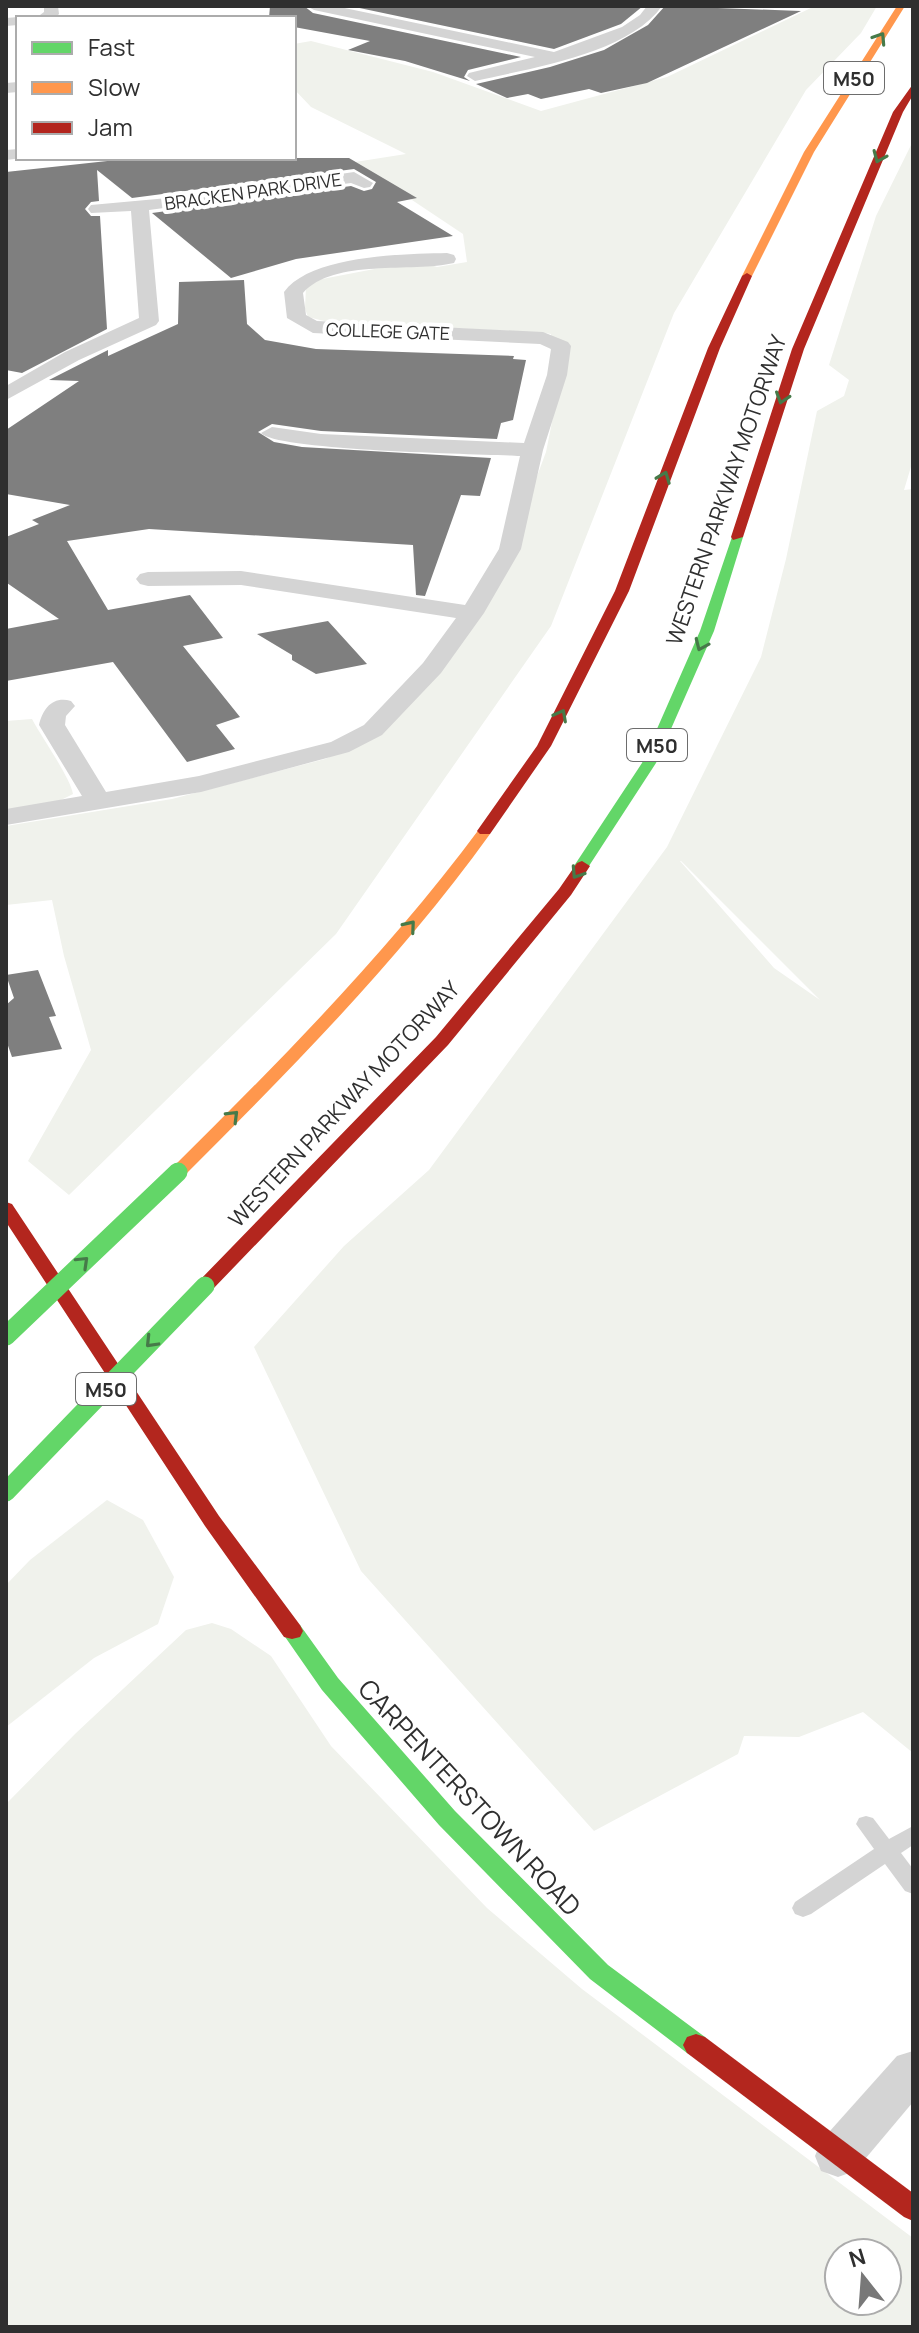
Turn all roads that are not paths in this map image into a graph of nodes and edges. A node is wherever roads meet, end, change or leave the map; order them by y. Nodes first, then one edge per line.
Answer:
1 (314, 6) edge
2 (655, 6) edge
3 (901, 6) edge
4 (557, 57) junction
5 (475, 76) dead end
6 (913, 87) edge
7 (364, 183) dead end
8 (140, 207) junction
9 (97, 209) dead end
10 (447, 259) dead end
11 (6, 394) edge
12 (272, 433) dead end
13 (532, 450) junction
14 (148, 579) dead end
15 (472, 613) junction
16 (62, 706) dead end
17 (99, 802) junction
18 (6, 817) edge
19 (6, 1208) edge
20 (6, 1336) edge
21 (6, 1492) edge
22 (866, 1824) dead end
23 (913, 1834) edge
24 (886, 1852) junction
25 (913, 1885) edge
26 (803, 1908) dead end
27 (913, 2070) edge
28 (838, 2156) junction
29 (913, 2209) edge

1 - 4 street
2 - 4 street
20 -> 3 main road, M50, bridge
4 - 5 street
6 -> 21 main road, WESTERN PARKWAY MOTORWAY / M50, bridge
7 - 8 street, BRACKEN PARK DRIVE
8 - 9 street, BRACKEN PARK DRIVE
8 - 11 street, BRACKEN PARK DRIVE
10 - 13 street, COLLEGE GATE
12 - 13 street
13 - 15 street, COLLEGE GATE
14 - 15 street
15 - 17 street, COLLEGE GATE
16 - 17 street
17 - 18 street, COLLEGE GATE
19 - 28 main road, CARPENTERSTOWN ROAD
22 - 24 lane
23 - 24 lane
24 - 25 lane
24 - 26 lane
27 - 28 street
28 - 29 main road, CARPENTERSTOWN ROAD

